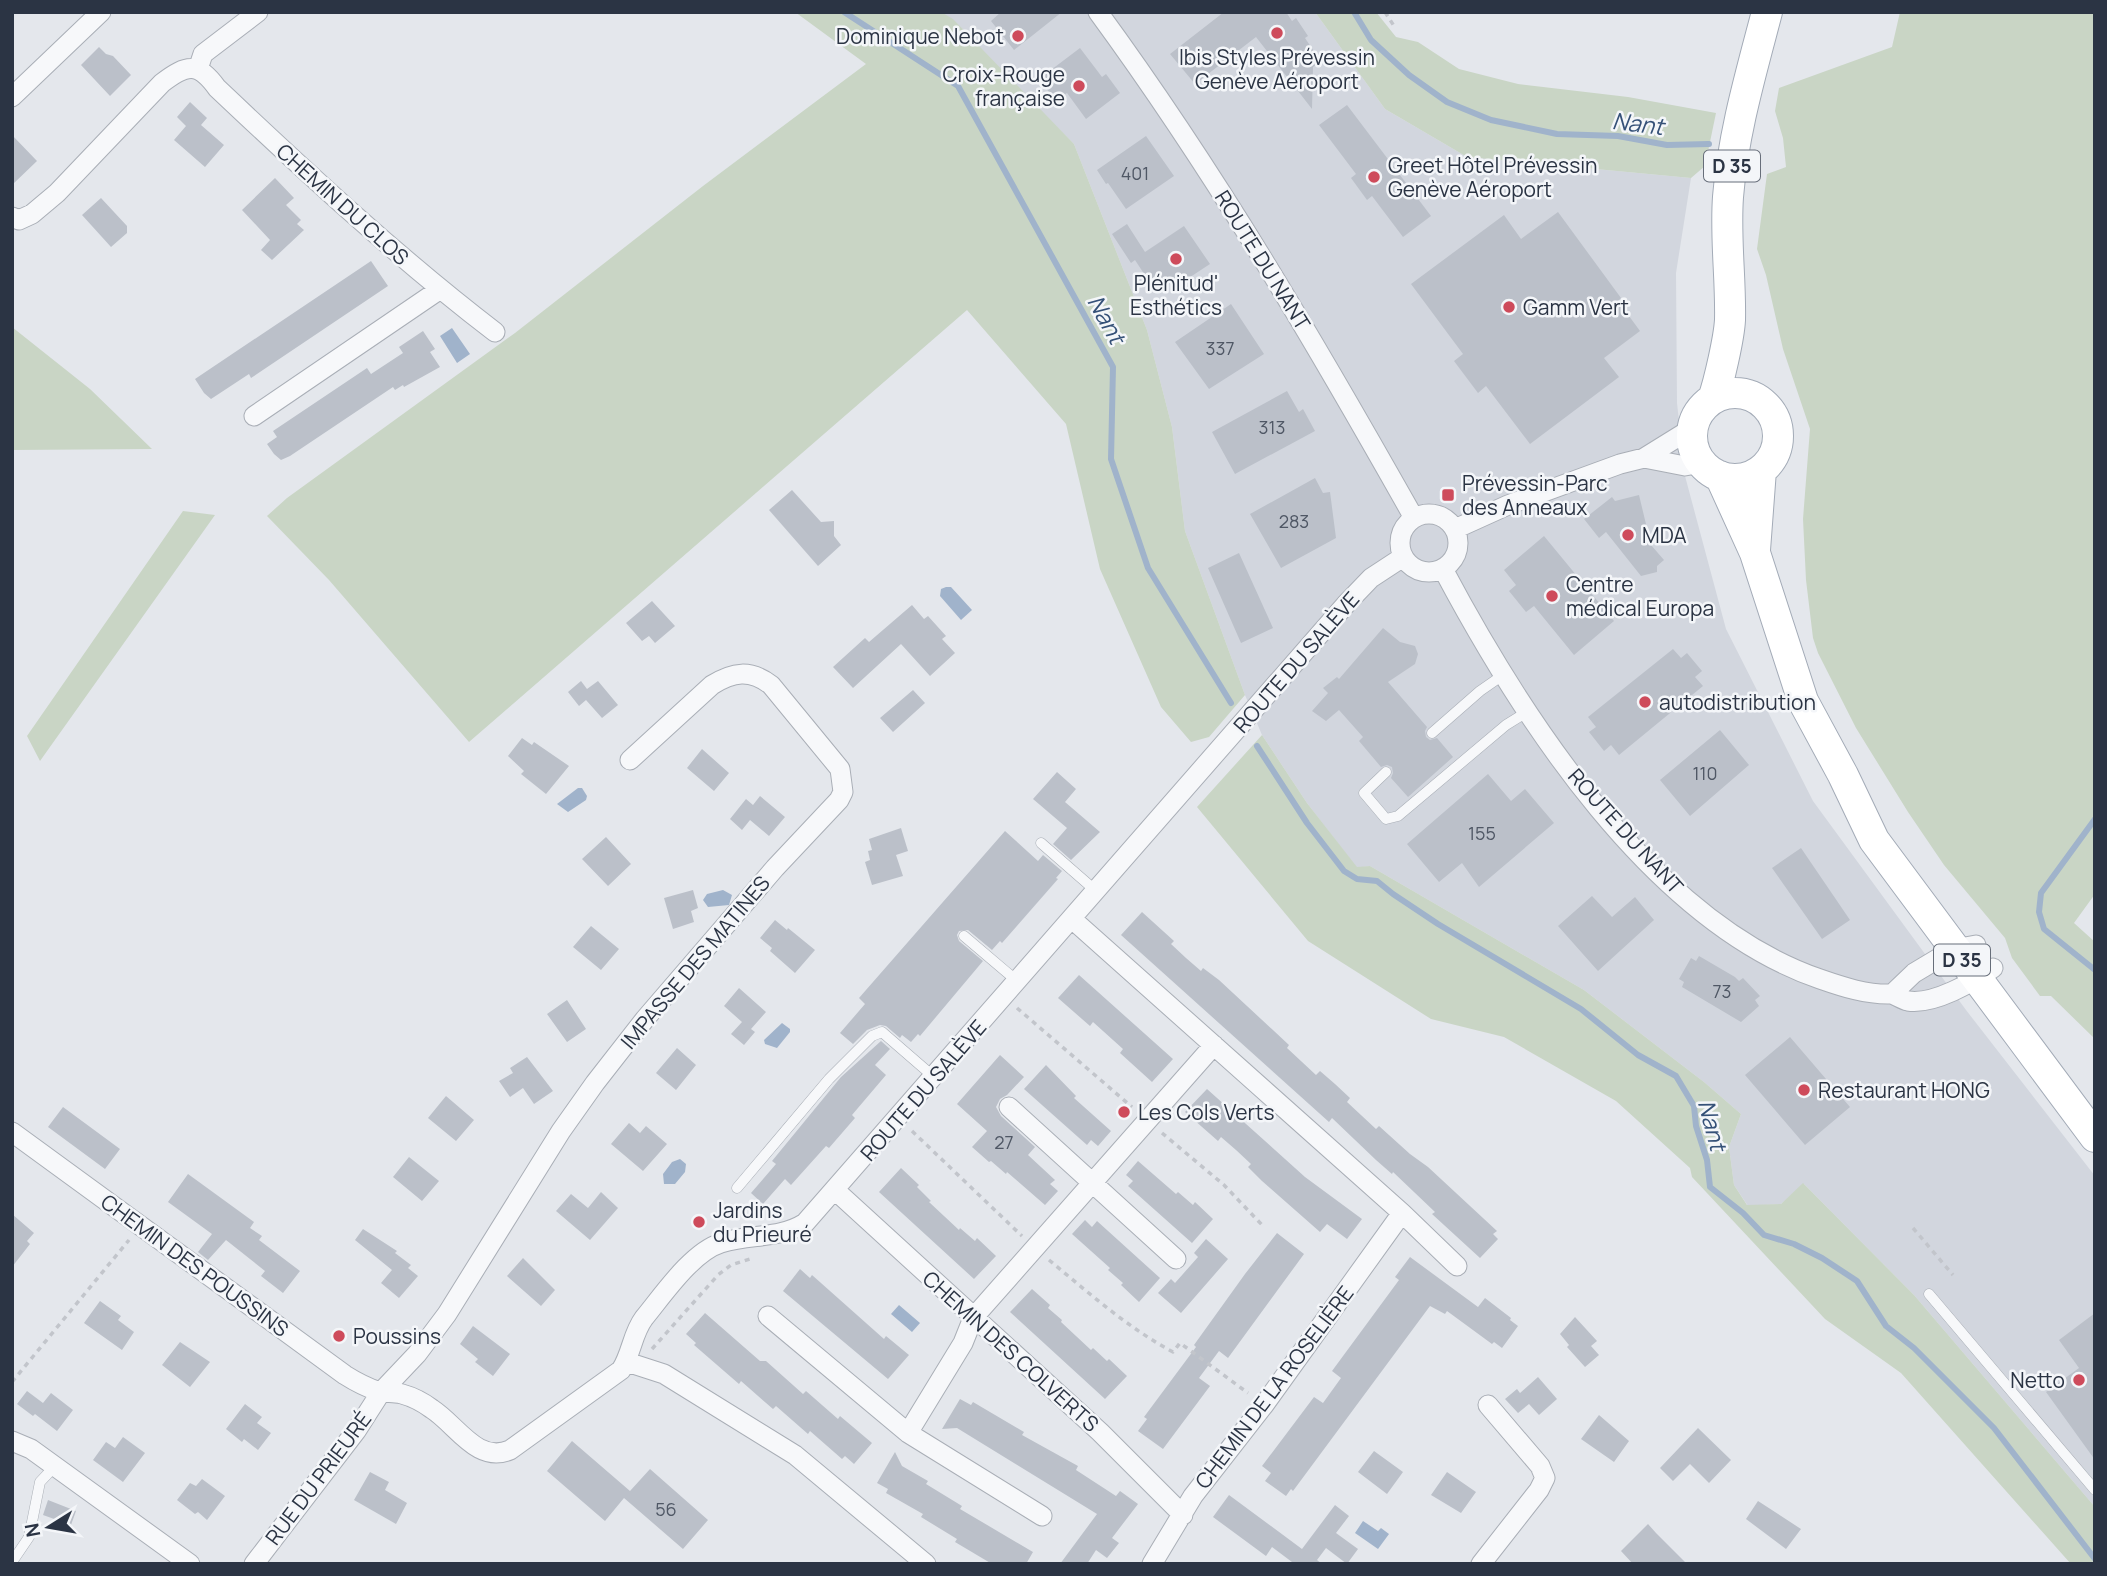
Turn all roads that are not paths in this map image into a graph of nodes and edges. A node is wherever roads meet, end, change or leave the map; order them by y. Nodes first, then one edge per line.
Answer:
1 (101, 12) edge
2 (258, 12) edge
3 (1098, 12) edge
4 (1766, 12) edge
5 (198, 69) junction
6 (12, 97) edge
7 (12, 218) edge
8 (439, 290) junction
9 (1730, 323) junction
10 (495, 332) dead end
11 (1753, 397) junction
12 (1713, 399) junction
13 (254, 416) dead end
14 (1694, 427) junction
15 (1644, 458) junction
16 (1711, 470) junction
17 (1761, 470) junction
18 (1414, 518) junction
19 (1455, 529) junction
20 (1755, 553) junction
21 (1403, 557) junction
22 (1443, 569) junction
23 (1503, 675) junction
24 (1527, 712) junction
25 (1432, 733) dead end
26 (630, 760) dead end
27 (1385, 772) dead end
28 (1041, 843) dead end
29 (1096, 891) junction
30 (1072, 919) junction
31 (964, 936) dead end
32 (1975, 960) junction
33 (1017, 982) junction
34 (1892, 994) junction
35 (1214, 1045) junction
36 (934, 1077) junction
37 (2095, 1104) edge
38 (1009, 1107) dead end
39 (12, 1132) edge
40 (2095, 1137) edge
41 (1091, 1182) junction
42 (737, 1188) dead end
43 (835, 1191) junction
44 (1402, 1213) junction
45 (1176, 1259) dead end
46 (1457, 1266) dead end
47 (1929, 1294) dead end
48 (768, 1315) dead end
49 (973, 1318) junction
50 (627, 1362) junction
51 (381, 1392) junction
52 (1488, 1405) dead end
53 (908, 1433) junction
54 (12, 1441) edge
55 (55, 1466) junction
56 (2095, 1490) edge
57 (1184, 1514) junction
58 (1042, 1516) dead end
59 (12, 1562) edge
60 (190, 1564) edge
61 (254, 1564) edge
62 (926, 1564) edge
63 (1152, 1564) edge
64 (1481, 1564) edge

1 - 6 street
2 - 5 street
3 - 18 street, ROUTE DU NANT
4 - 9 main road, D 35
5 - 7 street
5 - 8 street, CHEMIN DU CLOS
8 - 10 street, CHEMIN DU CLOS
8 - 13 street
9 - 11 main road, D 35
9 - 12 main road, D 35
11 - 12 main road
11 - 17 main road
12 - 14 main road
14 - 15 street
14 - 16 main road
15 - 16 street
15 - 19 street
16 - 17 main road
16 - 20 main road, D 35
17 - 20 main road, D 35
18 - 19 street
18 - 21 street
19 - 22 street
20 - 32 main road, D 35
21 - 22 street
21 - 29 street, ROUTE DU SALÈVE
22 - 23 street, ROUTE DU NANT
23 - 24 street, ROUTE DU NANT
23 - 25 lane
24 - 27 lane
24 - 34 street, ROUTE DU NANT
26 - 51 street, IMPASSE DES MATINES
28 - 29 lane
29 - 30 street, ROUTE DU SALÈVE
30 - 33 street, ROUTE DU SALÈVE
30 - 35 street
31 - 33 lane
32 - 34 street
32 - 34 street, ROUTE DU NANT
32 - 37 main road, D 35
32 - 40 main road, D 35
33 - 36 street, ROUTE DU SALÈVE
35 - 41 street
35 - 44 street
36 - 42 lane
36 - 43 street, ROUTE DU SALÈVE
38 - 41 street
39 - 51 street, CHEMIN DES POUSSINS
41 - 45 street
41 - 49 street
43 - 49 street, CHEMIN DES COLVERTS
43 - 50 street, ROUTE DU SALÈVE
44 - 46 street
44 - 57 street, CHEMIN DE LA ROSELIÈRE
47 - 56 lane
48 - 53 street
49 - 53 street
49 - 57 street, CHEMIN DES COLVERTS
50 - 51 street
50 - 62 street
51 - 61 street, RUE DU PRIEURÉ
52 - 64 street
53 - 58 street
54 - 55 street
55 - 59 lane
55 - 60 street
57 - 63 street, CHEMIN DE LA ROSELIÈRE

